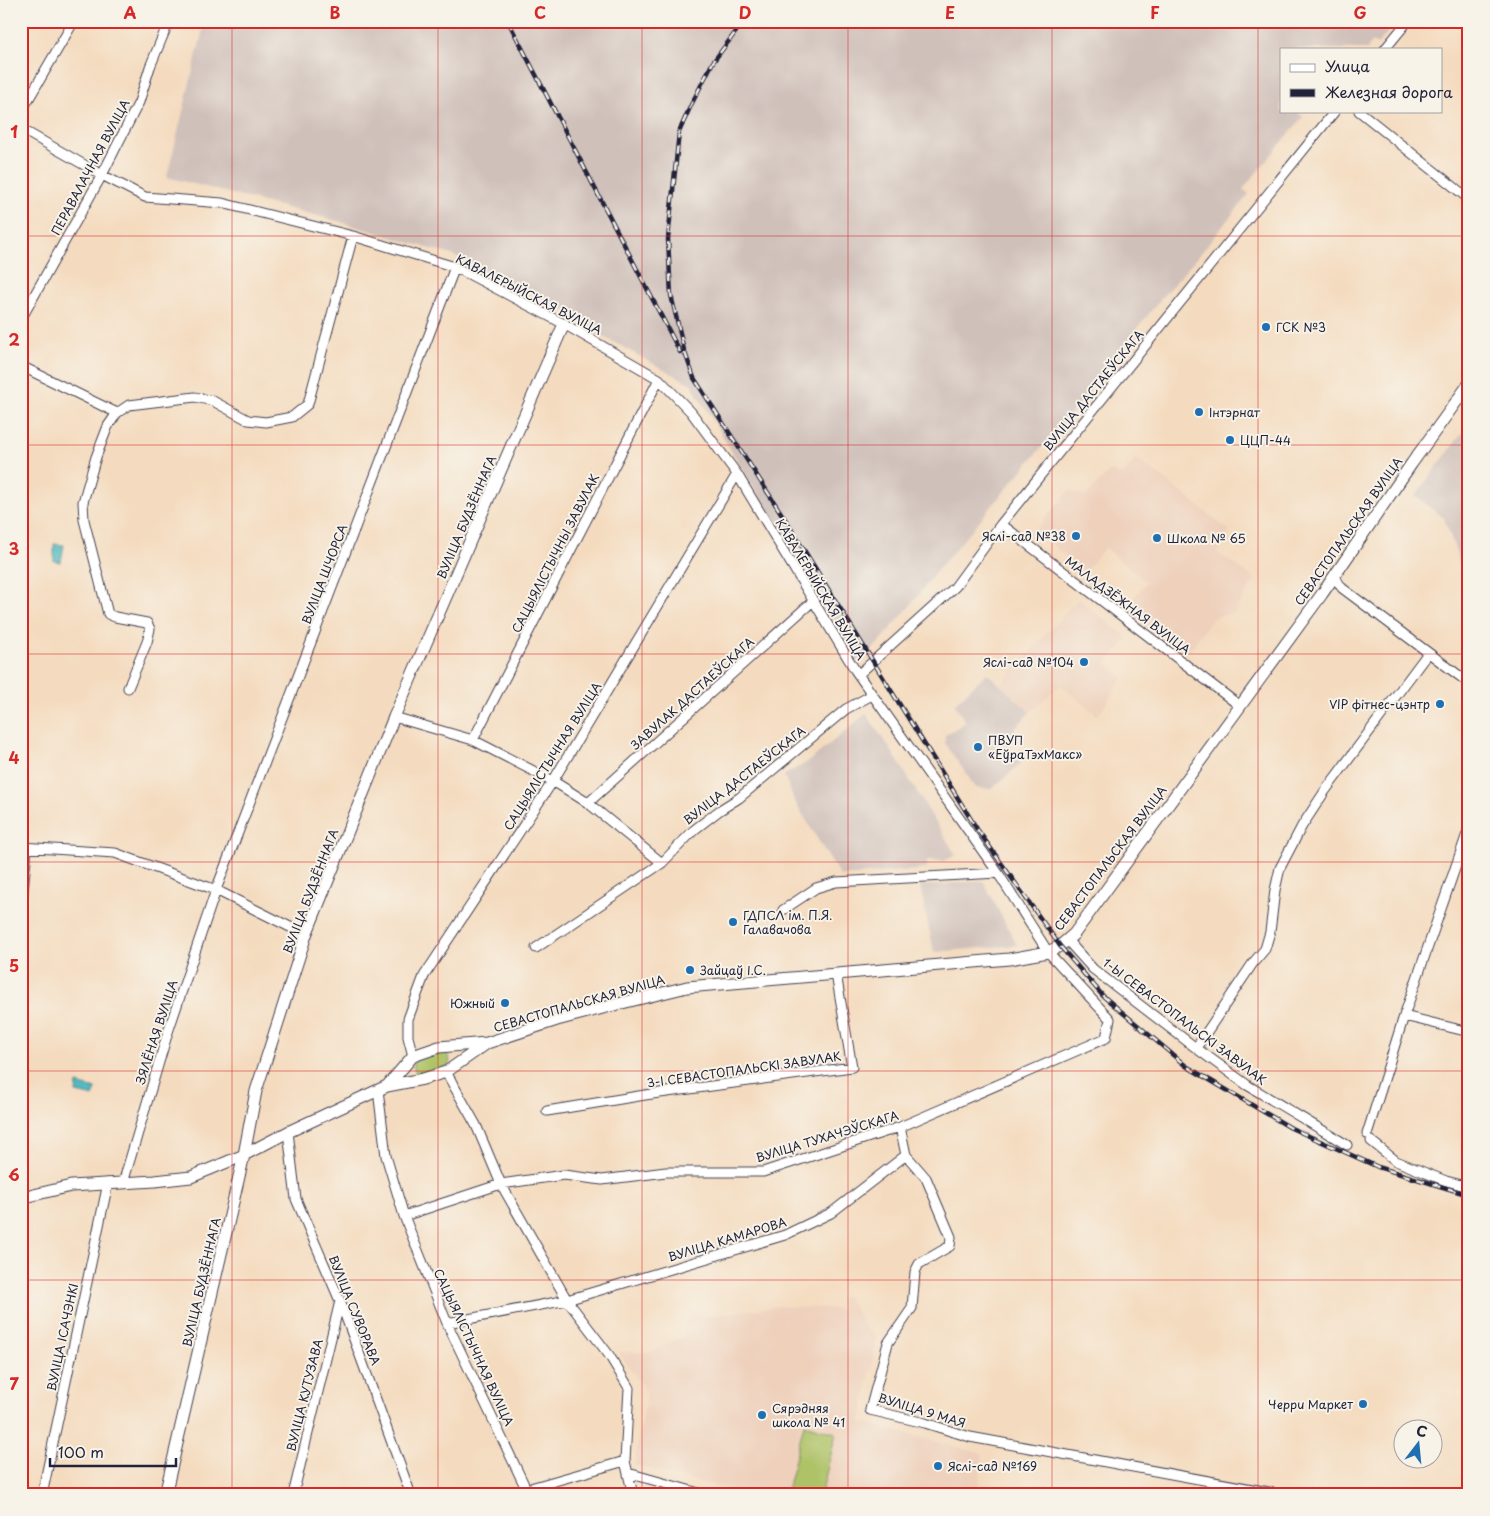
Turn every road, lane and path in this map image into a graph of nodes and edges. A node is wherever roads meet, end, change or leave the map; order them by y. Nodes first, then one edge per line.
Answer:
1 (74, 21) edge
2 (169, 21) edge
3 (1408, 21) edge
4 (1387, 48) edge
5 (21, 112) edge
6 (1334, 112) edge
7 (1360, 112) edge
8 (21, 129) edge
9 (102, 175) junction
10 (1469, 199) edge
11 (353, 236) junction
12 (455, 267) junction
13 (21, 319) edge
14 (564, 324) junction
15 (21, 366) edge
16 (659, 379) junction
17 (1469, 384) edge
18 (117, 413) junction
19 (736, 474) junction
20 (1000, 524) junction
21 (1334, 576) junction
22 (813, 601) junction
23 (1428, 653) junction
24 (857, 672) junction
25 (1469, 683) edge
26 (128, 688) dead end
27 (872, 694) junction
28 (1240, 706) junction
29 (394, 717) junction
30 (473, 740) junction
31 (553, 781) junction
32 (588, 803) junction
33 (1469, 828) edge
34 (24, 847) edge
35 (662, 862) junction
36 (998, 874) junction
37 (216, 890) junction
38 (783, 910) dead end
39 (21, 914) edge
40 (306, 936) junction
41 (1067, 940) junction
42 (536, 948) dead end
43 (1048, 952) junction
44 (836, 974) junction
45 (1404, 1016) junction
46 (1469, 1032) edge
47 (487, 1043) junction
48 (439, 1047) junction
49 (1196, 1048) junction
50 (414, 1056) junction
51 (449, 1070) junction
52 (423, 1079) junction
53 (382, 1088) junction
54 (547, 1111) dead end
55 (900, 1127) junction
56 (288, 1132) junction
57 (1346, 1145) dead end
58 (244, 1155) junction
59 (906, 1155) junction
60 (123, 1183) junction
61 (108, 1184) junction
62 (501, 1184) junction
63 (1469, 1187) edge
64 (21, 1198) edge
65 (404, 1216) junction
66 (340, 1300) junction
67 (567, 1300) junction
68 (447, 1323) junction
69 (625, 1460) junction
70 (628, 1473) junction
71 (528, 1492) edge
72 (42, 1495) edge
73 (165, 1495) edge
74 (293, 1495) edge
75 (411, 1495) edge
76 (633, 1495) edge
77 (706, 1495) edge
78 (1285, 1495) edge

1 - 5 street
2 - 9 street, ПЕРАВАЛАЧНАЯ ВУЛІЦА
3 - 4 street
6 - 20 street, ВУЛІЦА ДАСТАЕЎСКАГА
7 - 10 street
8 - 9 street, КАВАЛЕРЫЙСКАЯ ВУЛІЦА
9 - 11 street, КАВАЛЕРЫЙСКАЯ ВУЛІЦА
9 - 13 street, ПЕРАВАЛАЧНАЯ ВУЛІЦА
11 - 12 street, КАВАЛЕРЫЙСКАЯ ВУЛІЦА
11 - 18 street
12 - 14 street, КАВАЛЕРЫЙСКАЯ ВУЛІЦА
12 - 37 street, ВУЛІЦА ШЧОРСА
14 - 16 street, КАВАЛЕРЫЙСКАЯ ВУЛІЦА
14 - 29 street, ВУЛІЦА БУДЗЁННАГА
15 - 18 street
16 - 19 street, КАВАЛЕРЫЙСКАЯ ВУЛІЦА
16 - 30 street, САЦЫЯЛІСТЫЧНЫ ЗАВУЛАК
17 - 21 street, СЕВАСТОПАЛЬСКАЯ ВУЛІЦА
18 - 26 street
19 - 22 street, КАВАЛЕРЫЙСКАЯ ВУЛІЦА
19 - 31 street, САЦЫЯЛІСТЫЧНАЯ ВУЛІЦА
20 - 24 street, ВУЛІЦА ДАСТАЕЎСКАГА
20 - 28 street, МАЛАДЗЁЖНАЯ ВУЛІЦА
21 - 23 street
21 - 28 street, СЕВАСТОПАЛЬСКАЯ ВУЛІЦА
22 - 24 street, КАВАЛЕРЫЙСКАЯ ВУЛІЦА
22 - 32 street, ЗАВУЛАК ДАСТАЕЎСКАГА
23 - 25 street
23 - 49 street
24 - 27 street
27 - 35 street, ВУЛІЦА ДАСТАЕЎСКАГА
27 - 36 street
28 - 41 street, СЕВАСТОПАЛЬСКАЯ ВУЛІЦА
29 - 30 street
29 - 40 street, ВУЛІЦА БУДЗЁННАГА
30 - 31 street
31 - 32 street
31 - 50 street, САЦЫЯЛІСТЫЧНАЯ ВУЛІЦА
32 - 35 street
33 - 45 street
34 - 37 street
34 - 39 street
35 - 42 street, ВУЛІЦА ДАСТАЕЎСКАГА
36 - 38 street
36 - 43 street
37 - 40 street
37 - 60 street, ЗЯЛЁНАЯ ВУЛІЦА
40 - 58 street, ВУЛІЦА БУДЗЁННАГА
41 - 43 street, СЕВАСТОПАЛЬСКАЯ ВУЛІЦА
41 - 49 street, 1-Ы СЕВАСТОПАЛЬСКІ ЗАВУЛАК
43 - 44 street, СЕВАСТОПАЛЬСКАЯ ВУЛІЦА
43 - 55 street, ВУЛІЦА ТУХАЧЭЎСКАГА
44 - 47 street, СЕВАСТОПАЛЬСКАЯ ВУЛІЦА
44 - 54 street, 3-І СЕВАСТОПАЛЬСКІ ЗАВУЛАК
45 - 46 street
45 - 63 street
47 - 48 street, СЕВАСТОПАЛЬСКАЯ ВУЛІЦА
47 - 51 street, СЕВАСТОПАЛЬСКАЯ ВУЛІЦА
48 - 50 street, СЕВАСТОПАЛЬСКАЯ ВУЛІЦА
48 - 51 street
49 - 57 street, 1-Ы СЕВАСТОПАЛЬСКІ ЗАВУЛАК
50 - 52 street
50 - 53 street, СЕВАСТОПАЛЬСКАЯ ВУЛІЦА
51 - 52 street, СЕВАСТОПАЛЬСКАЯ ВУЛІЦА
51 - 62 street
52 - 53 street, СЕВАСТОПАЛЬСКАЯ ВУЛІЦА
53 - 56 street, СЕВАСТОПАЛЬСКАЯ ВУЛІЦА
53 - 65 street, САЦЫЯЛІСТЫЧНАЯ ВУЛІЦА
55 - 59 street, ВУЛІЦА 9 МАЯ
55 - 62 street, ВУЛІЦА ТУХАЧЭЎСКАГА
56 - 58 street, СЕВАСТОПАЛЬСКАЯ ВУЛІЦА
56 - 66 street, ВУЛІЦА СУВОРАВА
58 - 60 street, СЕВАСТОПАЛЬСКАЯ ВУЛІЦА
58 - 73 street, ВУЛІЦА БУДЗЁННАГА
59 - 67 street, ВУЛІЦА КАМАРОВА
59 - 78 street, ВУЛІЦА 9 МАЯ
60 - 61 street, СЕВАСТОПАЛЬСКАЯ ВУЛІЦА
61 - 64 street, СЕВАСТОПАЛЬСКАЯ ВУЛІЦА
61 - 72 street, ВУЛІЦА ІСАЧЭНКІ
62 - 65 street, ВУЛІЦА ТУХАЧЭЎСКАГА
62 - 67 street
65 - 68 street, САЦЫЯЛІСТЫЧНАЯ ВУЛІЦА
66 - 74 street, ВУЛІЦА КУТУЗАВА
66 - 75 street, ВУЛІЦА СУВОРАВА
67 - 68 street, ВУЛІЦА КАМАРОВА
67 - 69 street
68 - 71 street, САЦЫЯЛІСТЫЧНАЯ ВУЛІЦА
69 - 70 street
69 - 71 street
70 - 76 street
70 - 77 street

